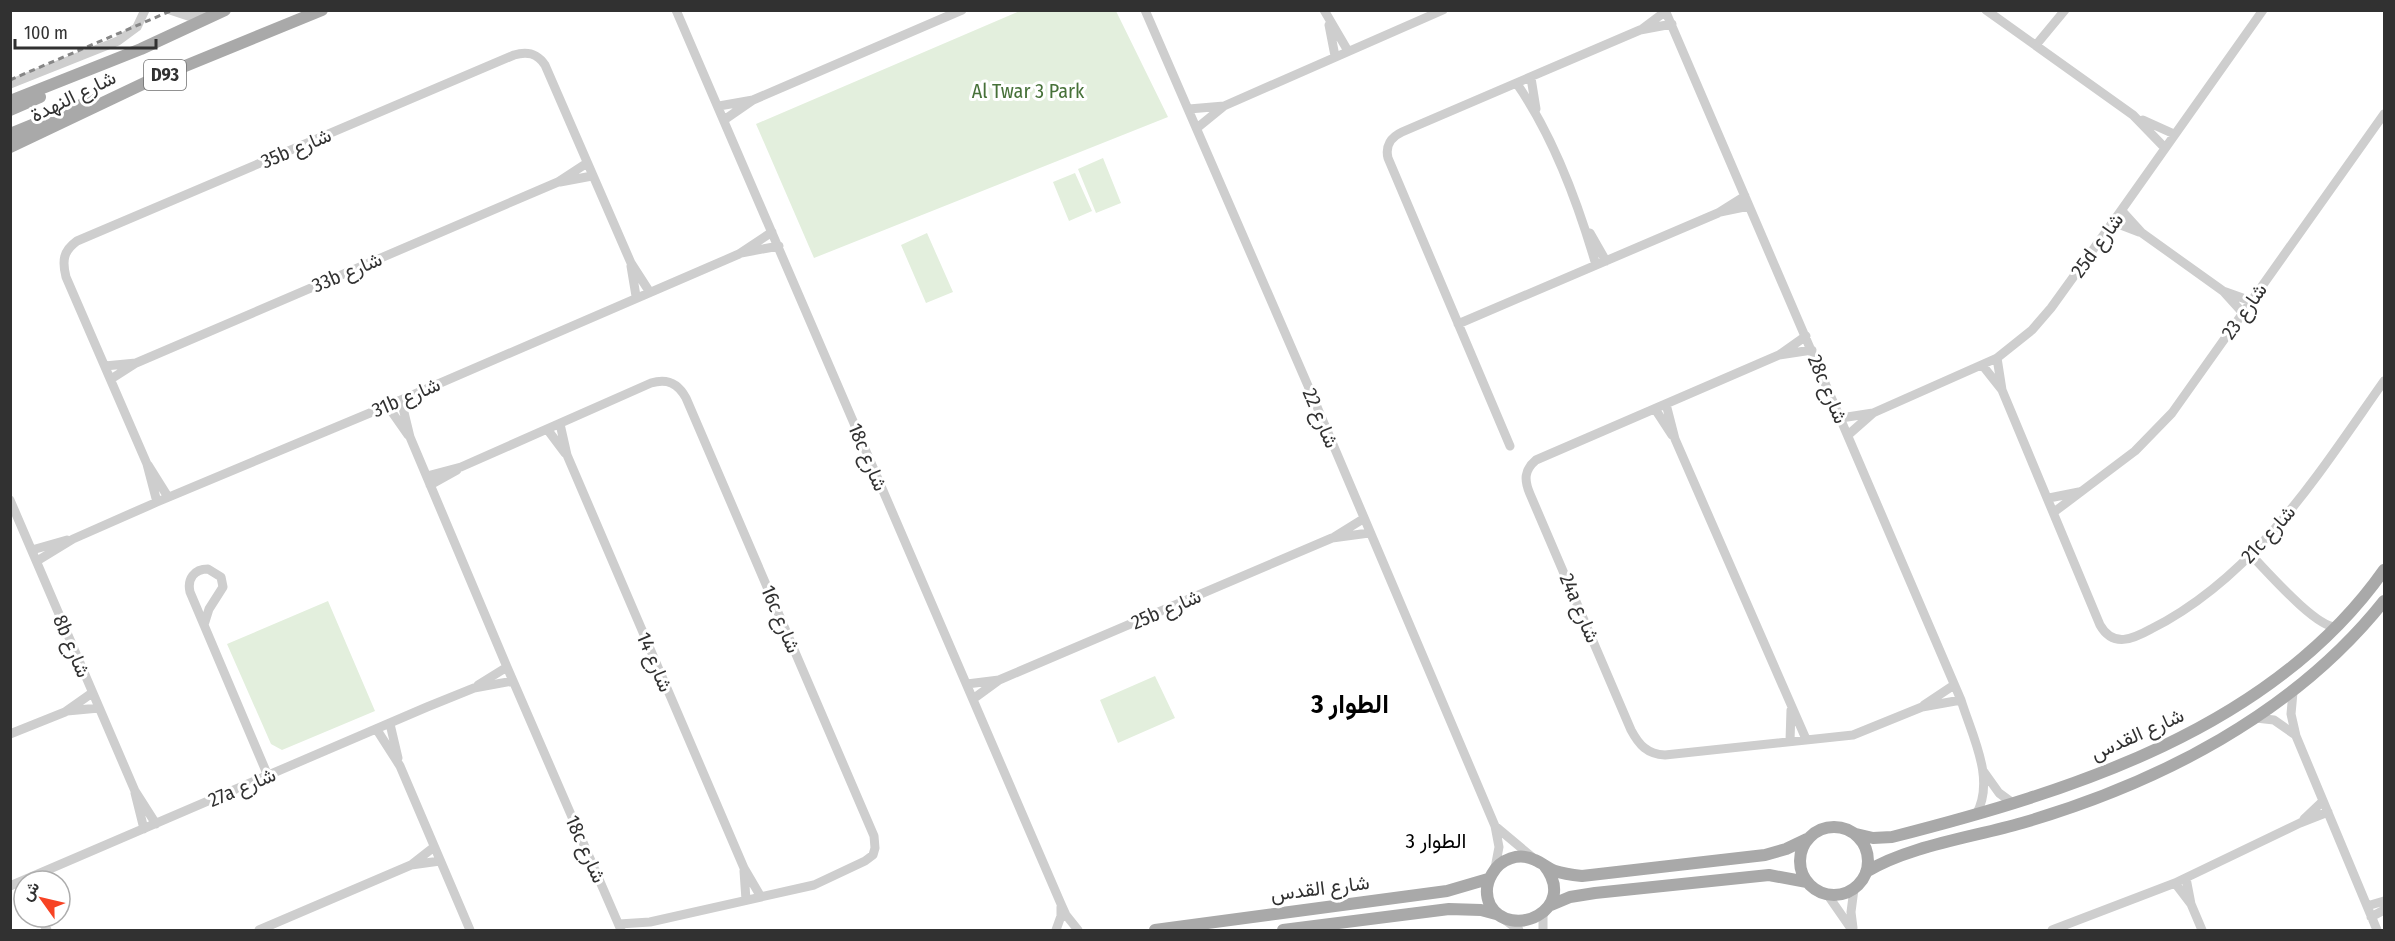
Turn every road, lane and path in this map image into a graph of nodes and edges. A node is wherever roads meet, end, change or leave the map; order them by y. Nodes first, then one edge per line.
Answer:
1 (145, 10) edge
2 (170, 10) edge
3 (209, 10) edge
4 (225, 10) edge
5 (322, 10) edge
6 (676, 10) edge
7 (962, 10) edge
8 (1145, 10) edge
9 (1443, 10) edge
10 (1986, 10) edge
11 (2262, 10) edge
12 (1665, 11) edge
13 (2063, 13) edge
14 (1326, 15) edge
15 (1672, 24) junction
16 (1640, 30) junction
17 (2039, 48) junction
18 (141, 49) junction
19 (1348, 51) junction
20 (1335, 56) junction
21 (1531, 78) junction
22 (151, 80) junction
23 (10, 84) edge
24 (1517, 84) junction
25 (10, 100) edge
26 (753, 100) junction
27 (718, 106) junction
28 (1224, 106) junction
29 (1189, 109) junction
30 (10, 111) edge
31 (1538, 114) junction
32 (2385, 114) edge
33 (2133, 116) junction
34 (724, 120) junction
35 (1197, 128) junction
36 (10, 134) edge
37 (2174, 134) junction
38 (10, 147) edge
39 (2165, 148) junction
40 (586, 163) junction
41 (592, 176) junction
42 (558, 182) junction
43 (1747, 201) junction
44 (2122, 211) junction
45 (2113, 222) junction
46 (1587, 228) junction
47 (772, 232) junction
48 (2142, 233) junction
49 (779, 246) junction
50 (739, 254) junction
51 (1606, 261) junction
52 (630, 263) junction
53 (1596, 265) junction
54 (649, 291) junction
55 (2223, 291) junction
56 (636, 296) junction
57 (2251, 301) junction
58 (2242, 312) junction
59 (1458, 324) junction
60 (1806, 336) junction
61 (1812, 350) junction
62 (1779, 356) junction
63 (1998, 358) junction
64 (136, 363) junction
65 (105, 366) junction
66 (1983, 366) junction
67 (111, 379) junction
68 (2385, 381) edge
69 (2002, 390) junction
70 (400, 400) junction
71 (1666, 404) junction
72 (387, 405) junction
73 (1655, 409) junction
74 (1873, 413) junction
75 (1841, 418) junction
76 (560, 424) junction
77 (547, 429) junction
78 (1848, 435) junction
79 (410, 437) junction
80 (1675, 439) junction
81 (1510, 446) dead end
82 (567, 455) junction
83 (147, 464) junction
84 (428, 481) junction
85 (2084, 490) junction
86 (168, 497) junction
87 (2049, 498) junction
88 (10, 500) edge
89 (157, 502) junction
90 (2054, 512) junction
91 (1363, 519) junction
92 (1369, 533) junction
93 (1332, 538) junction
94 (73, 539) junction
95 (32, 550) junction
96 (2251, 555) junction
97 (37, 561) junction
98 (2383, 576) edge
99 (2385, 591) edge
100 (2385, 601) edge
101 (204, 626) junction
102 (2336, 627) junction
103 (2326, 665) junction
104 (507, 667) junction
105 (999, 680) junction
106 (513, 681) junction
107 (967, 684) junction
108 (1954, 685) junction
109 (474, 688) junction
110 (2293, 692) junction
111 (92, 693) junction
112 (974, 699) junction
113 (1960, 700) junction
114 (1922, 707) junction
115 (99, 708) junction
116 (1790, 708) junction
117 (65, 712) junction
118 (2256, 718) junction
119 (390, 724) junction
120 (377, 730) junction
121 (10, 734) edge
122 (2295, 736) junction
123 (1806, 739) junction
124 (1790, 741) junction
125 (399, 766) junction
126 (1983, 770) junction
127 (268, 776) junction
128 (135, 791) junction
129 (2323, 801) junction
130 (2014, 804) junction
131 (2328, 812) junction
132 (1975, 816) junction
133 (2300, 823) junction
134 (156, 824) junction
135 (1495, 826) junction
136 (144, 829) junction
137 (1856, 834) junction
138 (1807, 839) junction
139 (434, 847) junction
140 (440, 861) junction
141 (1539, 862) junction
142 (411, 865) junction
143 (744, 868) junction
144 (54, 869) edge
145 (1866, 872) junction
146 (1491, 874) junction
147 (2186, 879) junction
148 (1807, 882) junction
149 (2175, 883) junction
150 (1854, 889) junction
151 (1827, 894) junction
152 (760, 897) junction
153 (746, 900) junction
154 (2385, 901) edge
155 (1061, 904) junction
156 (2191, 904) junction
157 (1551, 905) junction
158 (2367, 906) junction
159 (2385, 910) edge
160 (1543, 916) junction
161 (1501, 917) junction
162 (2371, 917) junction
163 (650, 922) junction
164 (620, 927) edge
165 (259, 930) edge
166 (470, 930) edge
167 (636, 930) edge
168 (1056, 930) edge
169 (1078, 930) edge
170 (1155, 930) edge
171 (1283, 930) edge
172 (1519, 930) edge
173 (1543, 930) edge
174 (1853, 930) edge
175 (2052, 930) edge
176 (2202, 930) edge
177 (2377, 930) edge

1 - 23 street
2 - 3 street
4 - 18 main road, شارع النهدة / D93
5 - 22 main road, شارع النهدة / D93
6 - 27 street, 18c شارع
7 - 26 street
8 - 29 street, شارع 22
9 - 19 street
10 - 17 street
11 - 37 street, 25d شارع
12 - 15 street, 28c شارع
12 - 16 street
13 - 17 street
14 - 19 street
14 - 20 street
15 - 16 street
15 - 43 street, 28c شارع
16 - 21 street
17 - 33 street
18 - 25 main road, شارع النهدة / D93
18 - 30 main road, شارع النهدة
19 - 20 street
20 - 28 street
21 - 24 street
21 - 31 street
22 - 36 main road, شارع النهدة
22 - 38 main road, شارع النهدة / D93
24 - 31 street
24 - 59 street
26 - 27 street
26 - 34 street
27 - 34 street, 18c شارع
28 - 29 street
28 - 35 street
29 - 35 street, شارع 22
31 - 46 street
32 - 57 street, شارع 23
33 - 37 street
33 - 39 street
34 - 47 street, 18c شارع
35 - 91 street, شارع 22
37 - 39 street, 25d شارع
39 - 44 street, 25d شارع
40 - 41 street
40 - 42 street, 33b شارع
40 - 65 street, 35b شارع
41 - 42 street, 33b شارع
41 - 52 street
42 - 64 street, 33b شارع
43 - 51 street
43 - 60 street, 28c شارع
44 - 45 street, 25d شارع
44 - 48 street
45 - 48 street
45 - 63 street, 25d شارع
46 - 51 street
46 - 53 street
47 - 49 street, 18c شارع
47 - 50 street, 31b شارع
48 - 55 street
49 - 50 street, 31b شارع
49 - 107 street, 18c شارع
50 - 54 street, 31b شارع
51 - 53 street
52 - 54 street
52 - 56 street
53 - 59 street
54 - 56 street, 31b شارع
55 - 57 street
55 - 58 street
56 - 70 street, 31b شارع
57 - 58 street, شارع 23
58 - 85 street, شارع 23
59 - 81 street
60 - 61 street, 28c شارع
60 - 62 street
61 - 62 street
61 - 75 street, 28c شارع
62 - 71 street
63 - 66 street, 25d شارع
63 - 69 street
64 - 65 street, 33b شارع
64 - 67 street, 33b شارع
65 - 67 street
66 - 69 street
66 - 74 street, 25d شارع
67 - 83 street
68 - 96 street, 21c شارع
69 - 87 street
70 - 72 street, 31b شارع
70 - 79 street, 18c شارع
71 - 73 street
71 - 80 street
72 - 79 street, 18c شارع
72 - 86 street, 31b شارع
73 - 80 street
73 - 124 street, 24a شارع
74 - 75 street, 25d شارع
74 - 78 street, 25d شارع
75 - 78 street, 28c شارع
76 - 77 street
76 - 82 street, شارع 14
76 - 152 street, 16c شارع
77 - 82 street, شارع 14
77 - 84 street
78 - 108 street, 28c شارع
79 - 84 street, 18c شارع
80 - 116 street
82 - 143 street, شارع 14
83 - 86 street
83 - 89 street
84 - 104 street, 18c شارع
85 - 87 street, شارع 23
85 - 90 street, شارع 23
86 - 89 street, 31b شارع
87 - 90 street
88 - 95 street, 8b شارع
89 - 94 street, 31b شارع
90 - 96 street, 21c شارع
91 - 92 street, شارع 22
91 - 93 street, 25b شارع
92 - 93 street, 25b شارع
92 - 135 street, شارع 22
93 - 105 street, 25b شارع
94 - 95 street, 31b شارع
94 - 97 street, 31b شارع
95 - 97 street, 8b شارع
96 - 102 street
97 - 111 street, 8b شارع
98 - 102 main road, شارع القدس
99 - 103 main road
100 - 103 main road, شارع القدس
101 - 101 street
101 - 127 street
102 - 130 main road, شارع القدس
103 - 110 main road, شارع القدس
104 - 106 street, 18c شارع
104 - 109 street, 27a شارع
105 - 107 street, 25b شارع
105 - 112 street, 25b شارع
106 - 109 street, 27a شارع
106 - 164 street, 18c شارع
107 - 112 street, 18c شارع
108 - 113 street, 28c شارع
108 - 114 street
109 - 119 street, 27a شارع
110 - 118 main road, شارع القدس
110 - 122 street
111 - 115 street, 8b شارع
111 - 117 street
112 - 155 street, 18c شارع
113 - 114 street
113 - 126 street, 28c شارع
114 - 123 street
115 - 117 street
115 - 128 street, 8b شارع
116 - 123 street
116 - 124 street
117 - 121 street
118 - 122 street
118 - 145 main road, شارع القدس
119 - 120 street, 27a شارع
119 - 125 street
120 - 125 street
120 - 127 street, 27a شارع
122 - 129 street
123 - 124 street
125 - 139 street
126 - 130 street, 28c شارع
126 - 132 street, 28c شارع
127 - 134 street, 27a شارع
128 - 134 street, 8b شارع
128 - 136 street, 8b شارع
129 - 131 street
129 - 133 street
130 - 132 main road, شارع القدس
131 - 133 street
131 - 158 street
132 - 137 main road, شارع القدس
133 - 147 street
134 - 136 street, 27a شارع
135 - 141 street, شارع 22
135 - 146 street, شارع 22
136 - 144 street, 27a شارع
137 - 138 main road
137 - 145 main road
138 - 141 main road
138 - 148 main road
139 - 140 street
139 - 142 street
140 - 142 street
140 - 166 street
141 - 146 main road
141 - 157 main road
142 - 165 street
143 - 152 street, شارع 14
143 - 153 street, شارع 14
145 - 150 main road
146 - 161 main road
146 - 170 main road, شارع القدس
147 - 149 street
147 - 156 street
148 - 151 main road
148 - 157 main road
149 - 156 street
149 - 175 street
150 - 151 main road
150 - 174 street
151 - 174 street
152 - 153 street
153 - 163 street
154 - 158 street
155 - 168 street
155 - 169 street, 18c شارع
156 - 176 street
157 - 160 main road
158 - 162 street
159 - 162 street
160 - 161 main road
160 - 173 street
161 - 171 main road, شارع القدس
161 - 172 street
162 - 177 street
163 - 164 street
163 - 167 street

